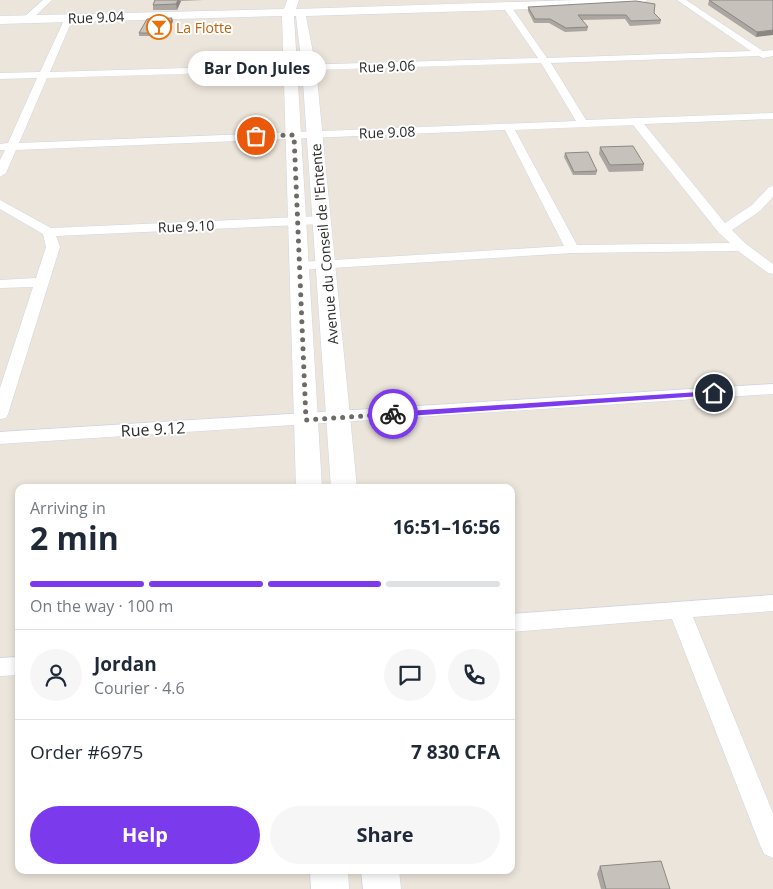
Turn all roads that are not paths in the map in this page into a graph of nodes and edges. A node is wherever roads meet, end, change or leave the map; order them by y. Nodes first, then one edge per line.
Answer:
1 (48, 0) edge
2 (642, 0) edge
3 (681, 0) edge
4 (598, 1) edge
5 (507, 6) junction
6 (294, 7) edge
7 (28, 18) junction
8 (69, 18) junction
9 (0, 20) edge
10 (760, 53) junction
11 (773, 53) edge
12 (544, 60) junction
13 (773, 63) edge
14 (309, 68) junction
15 (289, 69) junction
16 (43, 75) junction
17 (0, 76) edge
18 (773, 116) edge
19 (636, 122) junction
20 (584, 124) junction
21 (509, 128) junction
22 (314, 134) junction
23 (294, 135) junction
24 (5, 147) edge
25 (0, 173) edge
26 (773, 190) edge
27 (0, 204) edge
28 (322, 220) junction
29 (298, 222) junction
30 (724, 230) junction
31 (49, 232) junction
32 (741, 247) junction
33 (572, 250) junction
34 (325, 264) junction
35 (300, 266) junction
36 (773, 270) edge
37 (41, 282) junction
38 (0, 284) edge
39 (773, 389) edge
40 (0, 414) edge
41 (338, 418) junction
42 (306, 420) junction
43 (0, 438) edge
44 (310, 484) edge
45 (344, 484) edge
46 (773, 603) edge
47 (679, 609) junction
48 (515, 623) edge
49 (15, 666) edge
50 (0, 667) edge
51 (773, 845) edge
52 (329, 874) edge
53 (380, 874) edge
54 (330, 889) edge
55 (382, 889) edge

1 - 7 street
2 - 4 street, Rue 9.04
3 - 10 street
4 - 5 street, Rue 9.04
5 - 6 street, Rue 9.04
5 - 12 street
6 - 8 street, Rue 9.04
6 - 14 street, Avenue du Conseil de l'Entente
6 - 15 street, Avenue du Conseil de l'Entente
7 - 8 street, Rue 9.04
7 - 9 street, Rue 9.04
8 - 16 street
10 - 11 street, Rue 9.06
10 - 12 street, Rue 9.06
10 - 13 street
12 - 14 street, Rue 9.06
12 - 20 street
14 - 15 street, Rue 9.06
14 - 22 street, Avenue du Conseil de l'Entente
15 - 16 street, Rue 9.06
15 - 23 street, Avenue du Conseil de l'Entente
16 - 17 street, Rue 9.06
16 - 24 street
18 - 19 street, Rue 9.08
19 - 20 street, Rue 9.08
19 - 30 street
20 - 21 street, Rue 9.08
21 - 22 street, Rue 9.08
21 - 33 street
22 - 23 street, Rue 9.08
22 - 28 street, Avenue du Conseil de l'Entente
23 - 24 street, Rue 9.08
23 - 29 street, Avenue du Conseil de l'Entente
24 - 25 street
26 - 30 street
27 - 31 street
28 - 29 street, Rue 9.10
28 - 34 street, Avenue du Conseil de l'Entente
29 - 31 street, Rue 9.10
29 - 35 street, Avenue du Conseil de l'Entente
30 - 32 street
31 - 37 street
32 - 33 street
32 - 36 street
33 - 34 street
34 - 35 street
34 - 41 street, Avenue du Conseil de l'Entente
35 - 42 street, Avenue du Conseil de l'Entente
37 - 38 street
37 - 40 street
39 - 41 street, Rue 9.12
41 - 42 street, Rue 9.12
41 - 45 street, Avenue du Conseil de l'Entente
42 - 43 street, Rue 9.12
42 - 44 street, Avenue du Conseil de l'Entente
46 - 47 street
47 - 48 street
47 - 51 street
49 - 50 street
52 - 54 street
53 - 55 street

